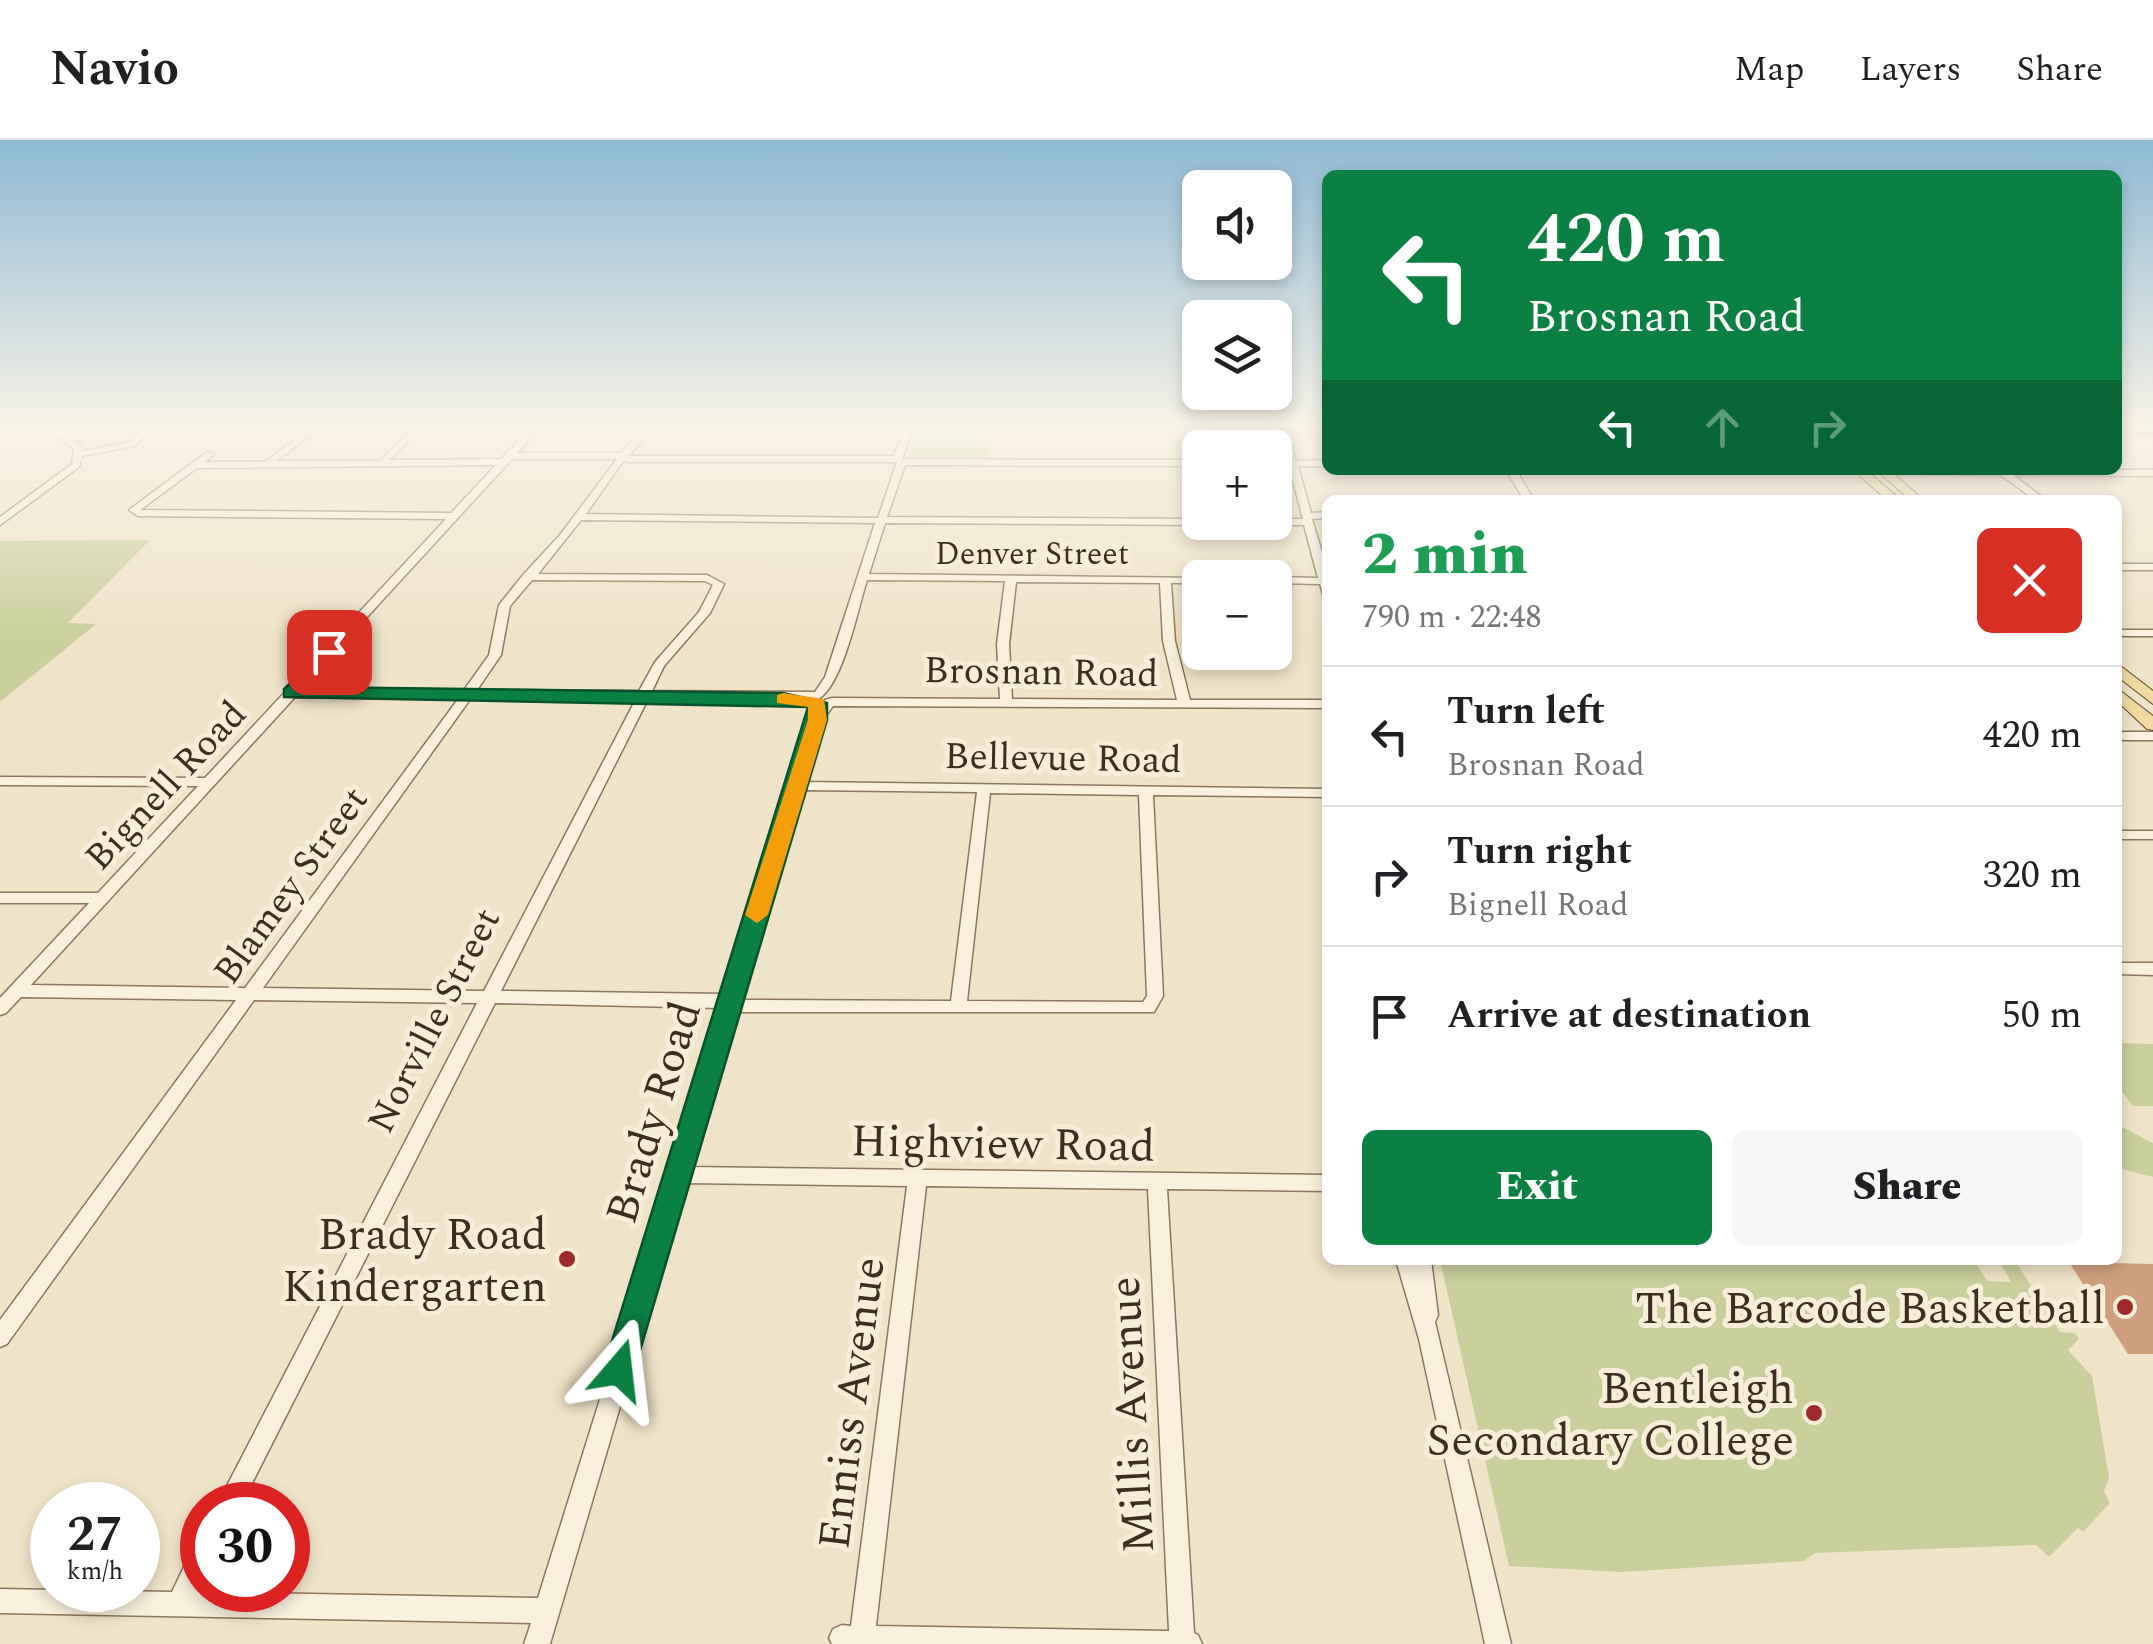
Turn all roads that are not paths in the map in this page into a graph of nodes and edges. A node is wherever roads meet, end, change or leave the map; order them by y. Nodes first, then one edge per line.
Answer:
1 (39, 496) edge
2 (153, 496) edge
3 (472, 496) edge
4 (595, 496) edge
5 (888, 496) edge
6 (1301, 496) edge
7 (454, 516) junction
8 (579, 517) junction
9 (1322, 517) edge
10 (1307, 519) junction
11 (881, 520) junction
12 (1292, 520) edge
13 (6, 521) edge
14 (1182, 522) edge
15 (2122, 567) edge
16 (2153, 567) edge
17 (1322, 572) edge
18 (527, 576) junction
19 (863, 577) junction
20 (1011, 578) junction
21 (1165, 579) junction
22 (1182, 579) edge
23 (1292, 581) edge
24 (1322, 582) edge
25 (2122, 633) edge
26 (2153, 634) edge
27 (2122, 672) edge
28 (291, 693) junction
29 (2122, 693) edge
30 (468, 695) junction
31 (2150, 696) edge
32 (642, 697) junction
33 (2122, 697) edge
34 (824, 699) junction
35 (1006, 700) junction
36 (1184, 702) junction
37 (1322, 704) edge
38 (2153, 724) edge
39 (2122, 736) edge
40 (2153, 736) edge
41 (0, 782) edge
42 (209, 782) junction
43 (797, 786) junction
44 (984, 788) junction
45 (1146, 791) junction
46 (1322, 792) edge
47 (2122, 835) edge
48 (2153, 836) edge
49 (0, 898) edge
50 (102, 898) junction
51 (2122, 969) edge
52 (2153, 969) edge
53 (16, 991) junction
54 (252, 994) junction
55 (486, 996) junction
56 (730, 1003) junction
57 (0, 1008) edge
58 (958, 1008) junction
59 (677, 1175) junction
60 (917, 1178) junction
61 (1157, 1182) junction
62 (1322, 1183) edge
63 (1408, 1265) edge
64 (1422, 1265) edge
65 (0, 1338) edge
66 (1430, 1338) junction
67 (241, 1482) edge
68 (0, 1600) edge
69 (179, 1604) joint
70 (547, 1611) junction
71 (537, 1644) edge
72 (1182, 1644) edge
73 (1189, 1644) edge
74 (1498, 1644) edge

1 - 13 street
2 - 7 street
3 - 7 street, Bignell Road
4 - 8 street, Blamey Street
5 - 11 street, Brady Road
6 - 10 street
7 - 28 street, Bignell Road
8 - 11 street
8 - 18 street, Blamey Street
9 - 10 street
10 - 12 street
10 - 17 street
11 - 14 street
11 - 19 street, Brady Road
15 - 16 street
18 - 30 street, Blamey Street
18 - 32 street, Norville Street
19 - 20 street, Denver Street
19 - 34 street, Brady Road
20 - 21 street, Denver Street
20 - 35 street
21 - 22 street, Denver Street
21 - 36 street
23 - 24 street
25 - 26 street
27 - 31 main road
28 - 30 street, Brosnan Road
28 - 42 street, Bignell Road
29 - 31 main road
30 - 32 street, Brosnan Road
30 - 54 street, Blamey Street
32 - 34 street, Brosnan Road
32 - 55 street, Norville Street
33 - 38 main road
34 - 35 street, Brosnan Road
34 - 43 street, Brady Road
35 - 36 street, Brosnan Road
36 - 37 street, Brosnan Road
39 - 40 street
41 - 42 street
42 - 50 street, Bignell Road
43 - 44 street, Bellevue Road
43 - 56 street, Brady Road
44 - 45 street, Bellevue Road
44 - 58 street
45 - 46 street, Bellevue Road
45 - 58 street
47 - 48 street
49 - 50 street
50 - 53 street, Bignell Road
51 - 52 street
53 - 54 street
53 - 57 street, Bignell Road
54 - 55 street
54 - 65 street, Blamey Street
55 - 56 street
55 - 67 street, Norville Street
56 - 58 street
56 - 59 street, Brady Road
59 - 60 street, Highview Road
59 - 70 street, Brady Road
60 - 61 street, Highview Road
60 - 72 street, Enniss Avenue
61 - 62 street, Highview Road
61 - 72 street, Millis Avenue
63 - 66 street
64 - 66 street
66 - 74 street
68 - 69 street
69 - 70 street
70 - 71 street, Brady Road
72 - 73 street

